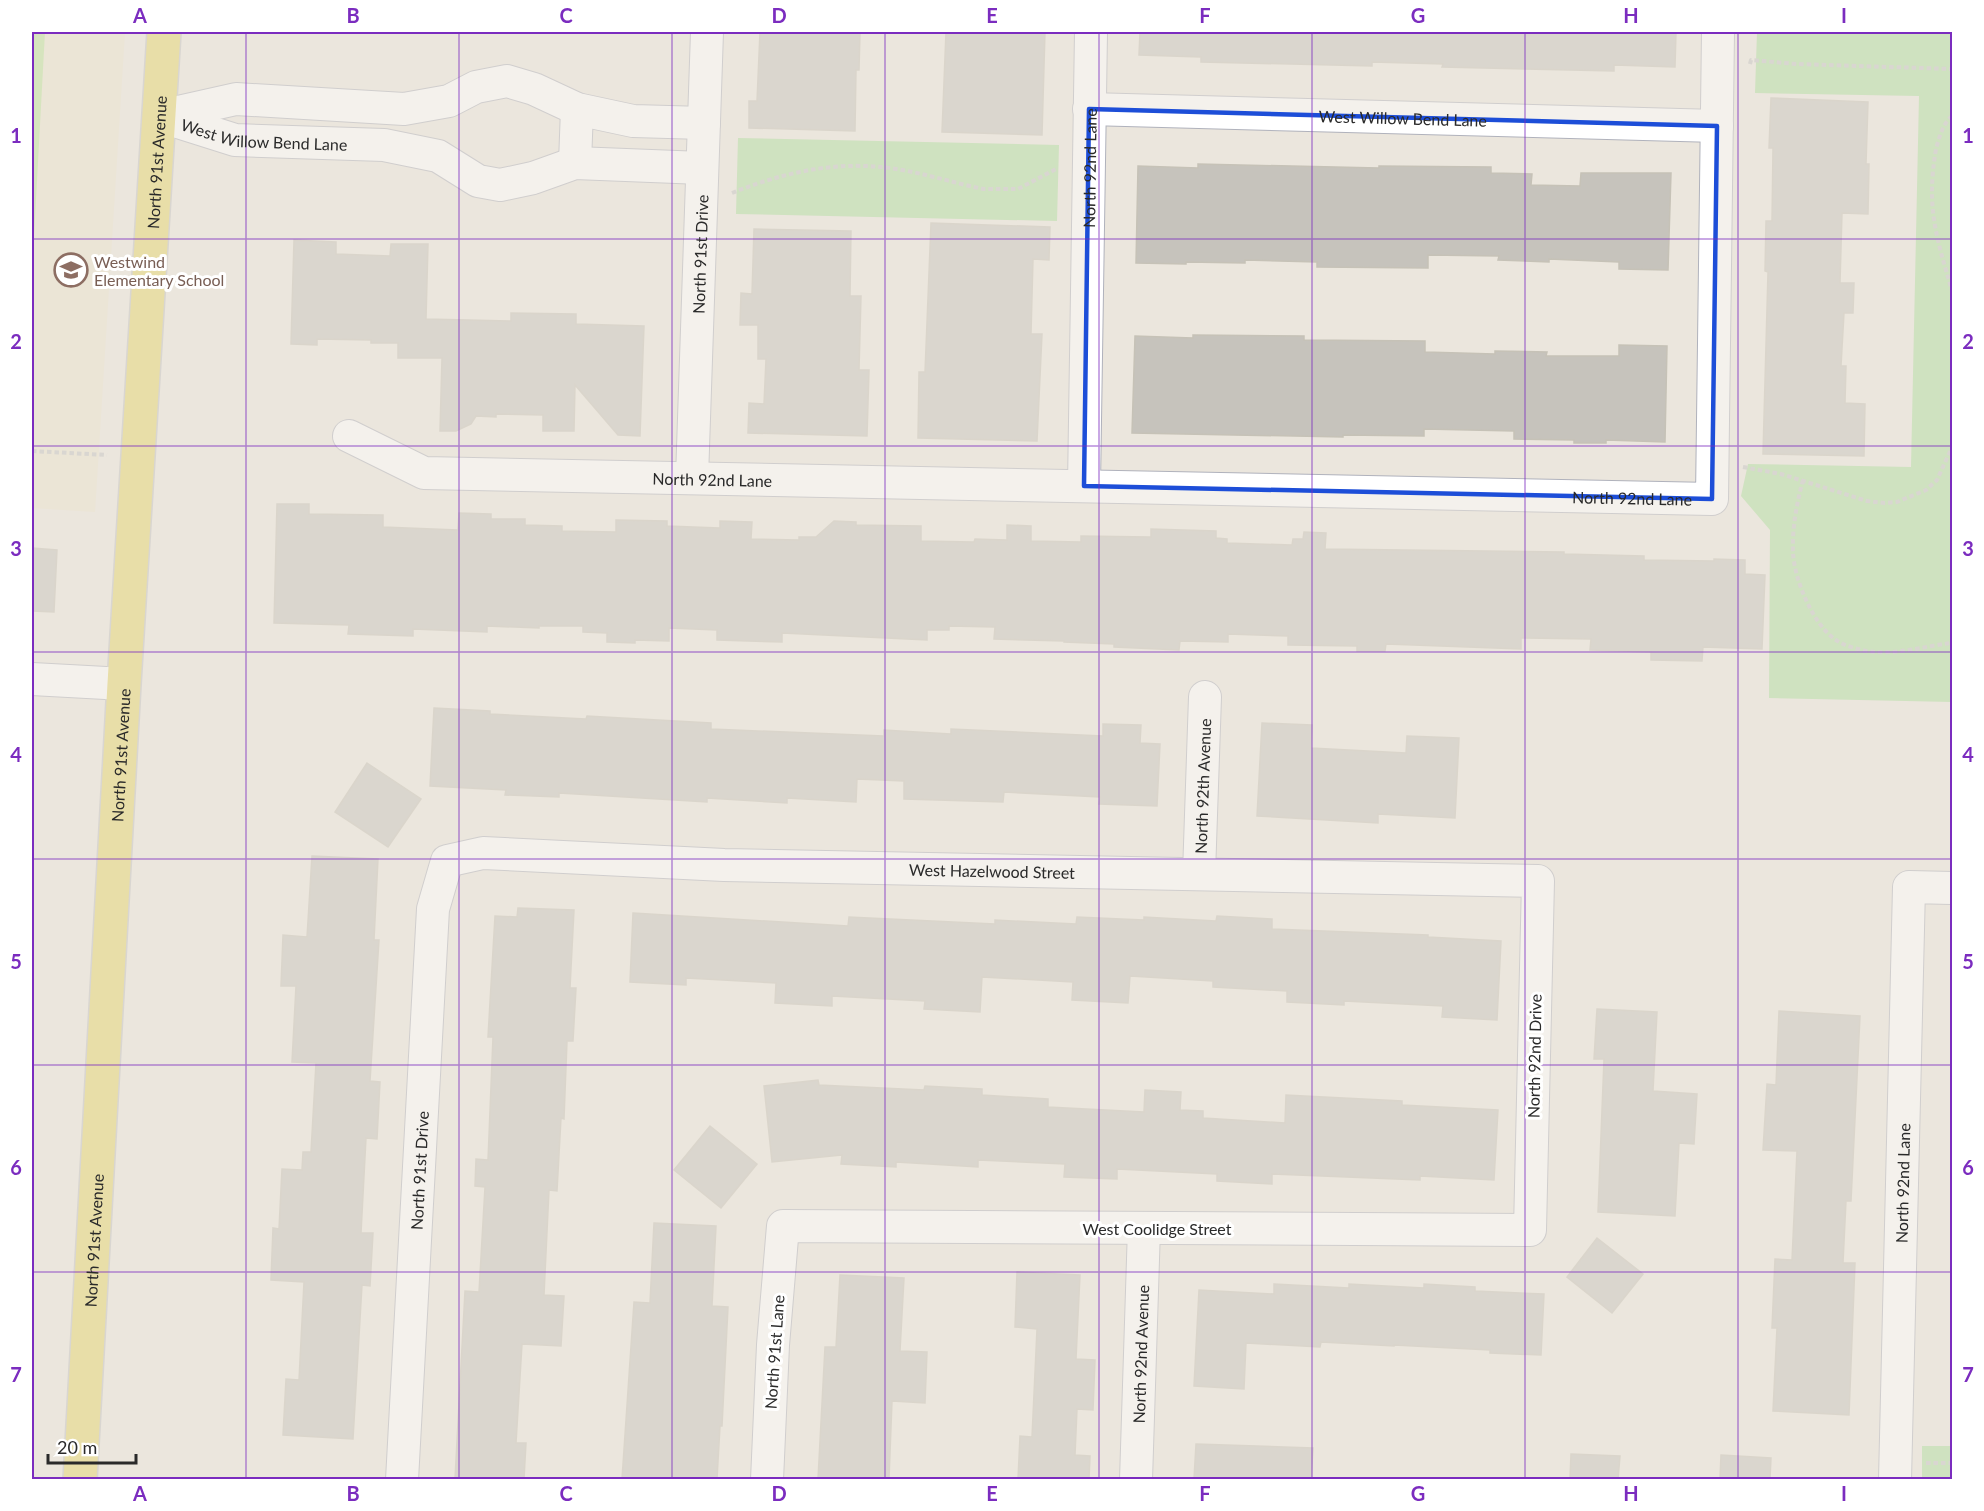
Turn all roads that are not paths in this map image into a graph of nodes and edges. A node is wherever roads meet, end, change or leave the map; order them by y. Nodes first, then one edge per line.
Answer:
1 (164, 32) edge
2 (707, 32) edge
3 (1091, 32) edge
4 (1718, 32) edge
5 (577, 109) junction
6 (1089, 109) junction
7 (159, 116) junction
8 (704, 123) junction
9 (1717, 126) junction
10 (575, 163) junction
11 (702, 181) junction
12 (349, 436) dead end
13 (692, 478) junction
14 (1084, 486) junction
15 (32, 679) edge
16 (124, 684) junction
17 (1205, 697) dead end
18 (447, 861) joint
19 (1199, 874) junction
20 (1538, 881) joint
21 (1953, 888) edge
22 (783, 1226) joint
23 (1144, 1228) junction
24 (1530, 1230) joint
25 (80, 1479) edge
26 (402, 1479) edge
27 (766, 1479) edge
28 (1136, 1479) edge
29 (1895, 1479) edge

1 - 7 main road, North 91st Avenue
2 - 8 street, North 91st Drive
3 - 6 street, North 92nd Lane
4 - 9 street, North 92nd Lane
5 - 7 street, West Willow Bend Lane
5 - 8 street, West Willow Bend Lane
5 - 10 street
6 - 9 street, West Willow Bend Lane
6 - 14 street, North 92nd Lane
7 - 10 street, West Willow Bend Lane
7 - 16 main road, North 91st Avenue
8 - 11 street, North 91st Drive
9 - 14 street, North 92nd Lane
10 - 11 street, West Willow Bend Lane
11 - 13 street, North 91st Drive
12 - 13 street, North 92nd Lane
13 - 14 street, North 92nd Lane
15 - 16 street
16 - 25 main road, North 91st Avenue
17 - 19 street, North 92th Avenue
18 - 19 street, West Hazelwood Street
18 - 26 street, North 91st Drive
19 - 20 street, West Hazelwood Street
20 - 24 street, North 92nd Drive
21 - 29 street, North 92nd Lane
22 - 23 street, West Coolidge Street
22 - 27 street, North 91st Lane
23 - 24 street, West Coolidge Street
23 - 28 street, North 92nd Avenue

